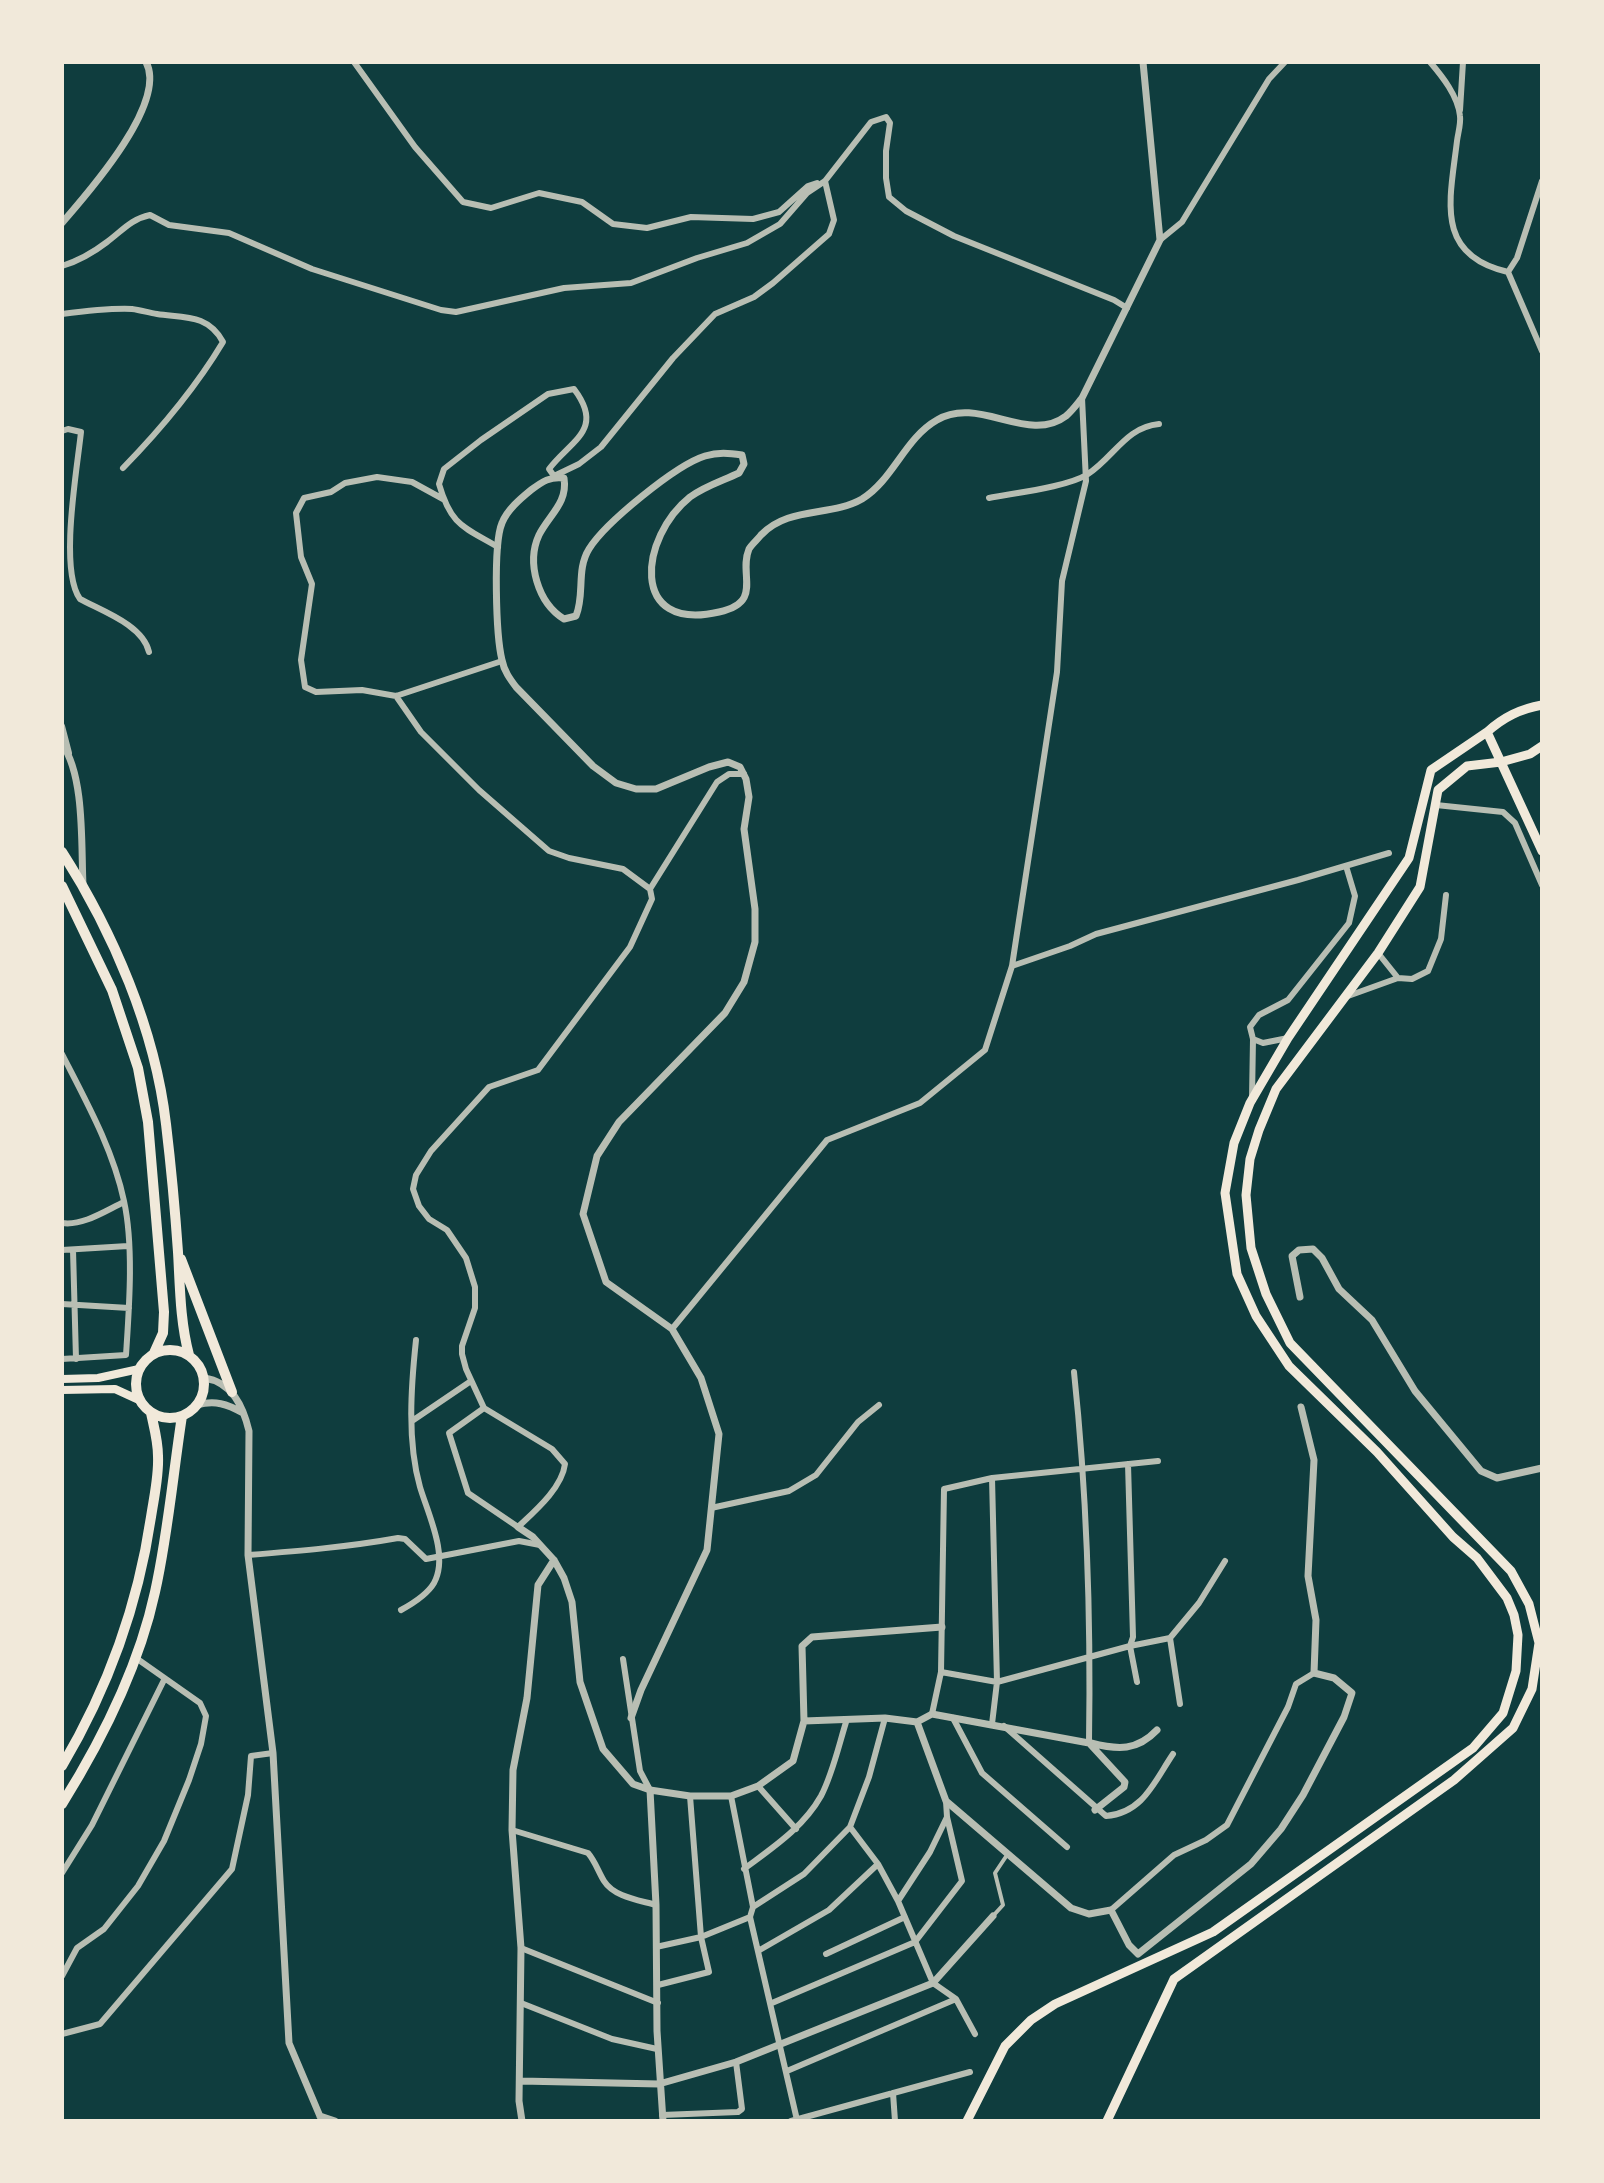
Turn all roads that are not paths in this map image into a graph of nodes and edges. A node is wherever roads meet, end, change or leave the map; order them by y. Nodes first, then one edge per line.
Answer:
1 (146, 62) edge
2 (354, 62) edge
3 (1143, 62) edge
4 (1285, 62) edge
5 (1430, 62) edge
6 (1463, 62) edge
7 (1460, 115) junction
8 (825, 181) junction
9 (1542, 181) edge
10 (62, 223) edge
11 (1160, 240) junction
12 (62, 266) edge
13 (1508, 272) junction
14 (1127, 308) junction
15 (62, 314) edge
16 (1542, 351) edge
17 (1082, 398) junction
18 (1159, 424) dead end
19 (62, 431) edge
20 (123, 468) dead end
21 (1086, 475) junction
22 (554, 476) junction
23 (989, 498) dead end
24 (443, 499) junction
25 (498, 547) junction
26 (149, 652) dead end
27 (502, 661) junction
28 (396, 696) junction
29 (1541, 708) edge
30 (62, 726) edge
31 (1487, 732) junction
32 (62, 744) edge
33 (1542, 746) edge
34 (69, 753) junction
35 (1501, 762) junction
36 (744, 774) junction
37 (1436, 805) junction
38 (1542, 851) edge
39 (62, 852) edge
40 (1389, 853) dead end
41 (1346, 866) junction
42 (83, 885) junction
43 (1542, 885) edge
44 (62, 886) edge
45 (650, 889) junction
46 (1446, 895) dead end
47 (1378, 953) junction
48 (1012, 966) junction
49 (1398, 978) junction
50 (1345, 997) junction
51 (1288, 1038) junction
52 (1253, 1039) junction
53 (62, 1054) edge
54 (1252, 1100) junction
55 (124, 1202) junction
56 (62, 1223) edge
57 (128, 1246) junction
58 (62, 1250) edge
59 (73, 1250) junction
60 (177, 1250) junction
61 (1300, 1297) dead end
62 (62, 1304) edge
63 (74, 1304) junction
64 (129, 1308) junction
65 (672, 1329) junction
66 (416, 1340) dead end
67 (154, 1353) junction
68 (189, 1355) junction
69 (62, 1359) edge
70 (76, 1359) junction
71 (139, 1369) junction
72 (1074, 1372) dead end
73 (204, 1378) junction
74 (62, 1379) edge
75 (471, 1381) junction
76 (62, 1390) edge
77 (232, 1392) junction
78 (139, 1400) junction
79 (197, 1405) junction
80 (879, 1405) dead end
81 (1301, 1407) dead end
82 (484, 1408) junction
83 (151, 1413) junction
84 (245, 1414) junction
85 (182, 1416) junction
86 (412, 1421) junction
87 (1158, 1461) dead end
88 (1128, 1464) junction
89 (1084, 1468) junction
90 (1542, 1468) edge
91 (992, 1478) junction
92 (711, 1508) junction
93 (518, 1527) junction
94 (540, 1545) junction
95 (248, 1555) junction
96 (439, 1556) junction
97 (554, 1560) junction
98 (1225, 1561) dead end
99 (401, 1610) dead end
100 (942, 1627) junction
101 (1170, 1638) junction
102 (1130, 1646) junction
103 (1090, 1657) junction
104 (136, 1658) junction
105 (623, 1659) dead end
106 (941, 1672) junction
107 (1314, 1673) junction
108 (164, 1680) junction
109 (997, 1682) junction
110 (1137, 1682) dead end
111 (1180, 1704) dead end
112 (932, 1714) junction
113 (631, 1718) junction
114 (885, 1718) junction
115 (953, 1718) junction
116 (847, 1719) junction
117 (804, 1721) junction
118 (917, 1722) junction
119 (992, 1724) junction
120 (1004, 1726) junction
121 (1157, 1730) dead end
122 (1089, 1743) junction
123 (273, 1753) junction
124 (1173, 1754) dead end
125 (62, 1766) edge
126 (758, 1786) junction
127 (650, 1790) junction
128 (690, 1796) junction
129 (731, 1796) junction
130 (946, 1801) junction
131 (62, 1804) edge
132 (1095, 1810) junction
133 (947, 1817) junction
134 (850, 1827) junction
135 (796, 1829) junction
136 (512, 1830) junction
137 (1067, 1847) dead end
138 (1007, 1854) junction
139 (878, 1864) junction
140 (744, 1869) junction
141 (62, 1873) edge
142 (898, 1901) junction
143 (656, 1905) junction
144 (753, 1907) junction
145 (1111, 1910) junction
146 (993, 1916) joint
147 (750, 1917) junction
148 (905, 1917) junction
149 (701, 1937) junction
150 (915, 1942) junction
151 (656, 1947) junction
152 (521, 1948) junction
153 (758, 1951) junction
154 (826, 1954) dead end
155 (62, 1976) edge
156 (933, 1983) junction
157 (658, 1985) junction
158 (956, 1999) junction
159 (521, 2003) junction
160 (658, 2003) junction
161 (772, 2003) junction
162 (62, 2034) edge
163 (975, 2034) dead end
164 (781, 2045) junction
165 (657, 2049) junction
166 (736, 2062) junction
167 (787, 2071) junction
168 (970, 2072) dead end
169 (521, 2081) junction
170 (659, 2084) junction
171 (893, 2093) junction
172 (822, 2111) junction
173 (662, 2118) edge
174 (321, 2119) edge
175 (794, 2120) edge
176 (335, 2121) edge
177 (522, 2121) edge
178 (826, 2121) edge
179 (895, 2121) edge
180 (967, 2121) edge
181 (1107, 2121) edge

1 - 10 street
2 - 8 street
3 - 11 street
4 - 11 street
5 - 7 street
6 - 7 street
7 - 13 street
8 - 12 street
8 - 14 street
8 - 22 street
9 - 13 street
11 - 14 street
13 - 16 street
14 - 17 street
15 - 20 street
17 - 21 street
17 - 22 street
18 - 21 street
19 - 26 street
21 - 23 street
21 - 48 street
22 - 24 street
22 - 25 street
24 - 25 street
24 - 28 street
25 - 27 street
27 - 28 street
27 - 36 street
28 - 45 street
29 - 31 main road
30 - 34 street
31 - 35 main road
31 - 51 main road
32 - 34 street
33 - 35 main road
34 - 42 street
35 - 37 main road
35 - 38 main road
36 - 45 street
36 - 65 street
37 - 43 street
37 - 47 main road
39 - 42 highway
40 - 41 street
41 - 48 street
41 - 52 street
42 - 60 highway
44 - 67 highway
45 - 75 street
46 - 49 street
47 - 49 street
47 - 50 main road
48 - 65 street
49 - 50 street
50 - 181 main road
51 - 52 street
51 - 54 main road
52 - 54 street
53 - 55 street
54 - 180 main road
55 - 56 street
55 - 57 street
57 - 59 street
57 - 64 street
58 - 59 street
59 - 63 street
60 - 68 highway
60 - 77 highway
61 - 90 street
62 - 63 street
63 - 64 street
63 - 70 street
64 - 70 street
65 - 92 street
66 - 86 street
67 - 68 highway
67 - 71 highway
68 - 73 highway
69 - 70 street
71 - 74 main road
71 - 78 highway
72 - 89 street
73 - 77 street
73 - 79 highway
75 - 82 street
75 - 86 street
76 - 78 main road
77 - 84 street
78 - 83 highway
79 - 84 street
79 - 85 highway
80 - 92 street
81 - 107 street
82 - 93 street
82 - 93 street
83 - 85 highway
83 - 125 highway
84 - 95 street
85 - 104 highway
86 - 96 street
87 - 88 street
88 - 89 street
88 - 102 street
89 - 91 street
89 - 103 street
91 - 100 street
91 - 109 street
92 - 113 street
93 - 94 street
94 - 96 street
94 - 97 street
95 - 96 street
95 - 123 street
96 - 99 street
97 - 127 street
97 - 136 street
98 - 101 street
100 - 106 street
100 - 117 street
101 - 102 street
101 - 111 street
102 - 103 street
102 - 110 street
103 - 109 street
103 - 122 street
104 - 108 street
104 - 131 highway
105 - 113 street
106 - 109 street
106 - 112 street
107 - 145 street
107 - 145 street
108 - 141 street
108 - 155 street
109 - 119 street
112 - 115 street
112 - 118 street
113 - 127 street
114 - 116 street
114 - 118 street
114 - 134 street
115 - 119 street
115 - 137 street
116 - 117 street
116 - 135 street
117 - 126 street
118 - 130 street
119 - 120 street
120 - 122 street
120 - 132 street
121 - 122 street
122 - 132 street
123 - 162 street
123 - 174 street
124 - 132 street
126 - 129 street
126 - 135 street
127 - 128 street
127 - 143 street
128 - 129 street
128 - 149 street
129 - 140 street
130 - 133 street
130 - 138 street
133 - 142 street
133 - 150 street
134 - 139 street
134 - 144 street
135 - 140 street
136 - 143 street
136 - 152 street
138 - 145 street
138 - 146 street
139 - 142 street
139 - 153 street
140 - 144 street
142 - 148 street
143 - 151 street
144 - 147 street
146 - 156 street
147 - 149 street
147 - 153 street
148 - 150 street
148 - 154 street
149 - 151 street
149 - 157 street
150 - 156 street
150 - 161 street
151 - 157 street
152 - 159 street
152 - 160 street
153 - 161 street
156 - 158 street
156 - 164 street
157 - 160 street
158 - 163 street
158 - 167 street
159 - 165 street
159 - 169 street
160 - 165 street
161 - 164 street
164 - 166 street
164 - 167 street
165 - 170 street
166 - 170 street
166 - 173 street
167 - 175 street
168 - 171 street
169 - 170 street
169 - 177 street
170 - 173 street
171 - 172 street
171 - 179 street
172 - 175 street
172 - 178 street
174 - 176 street

